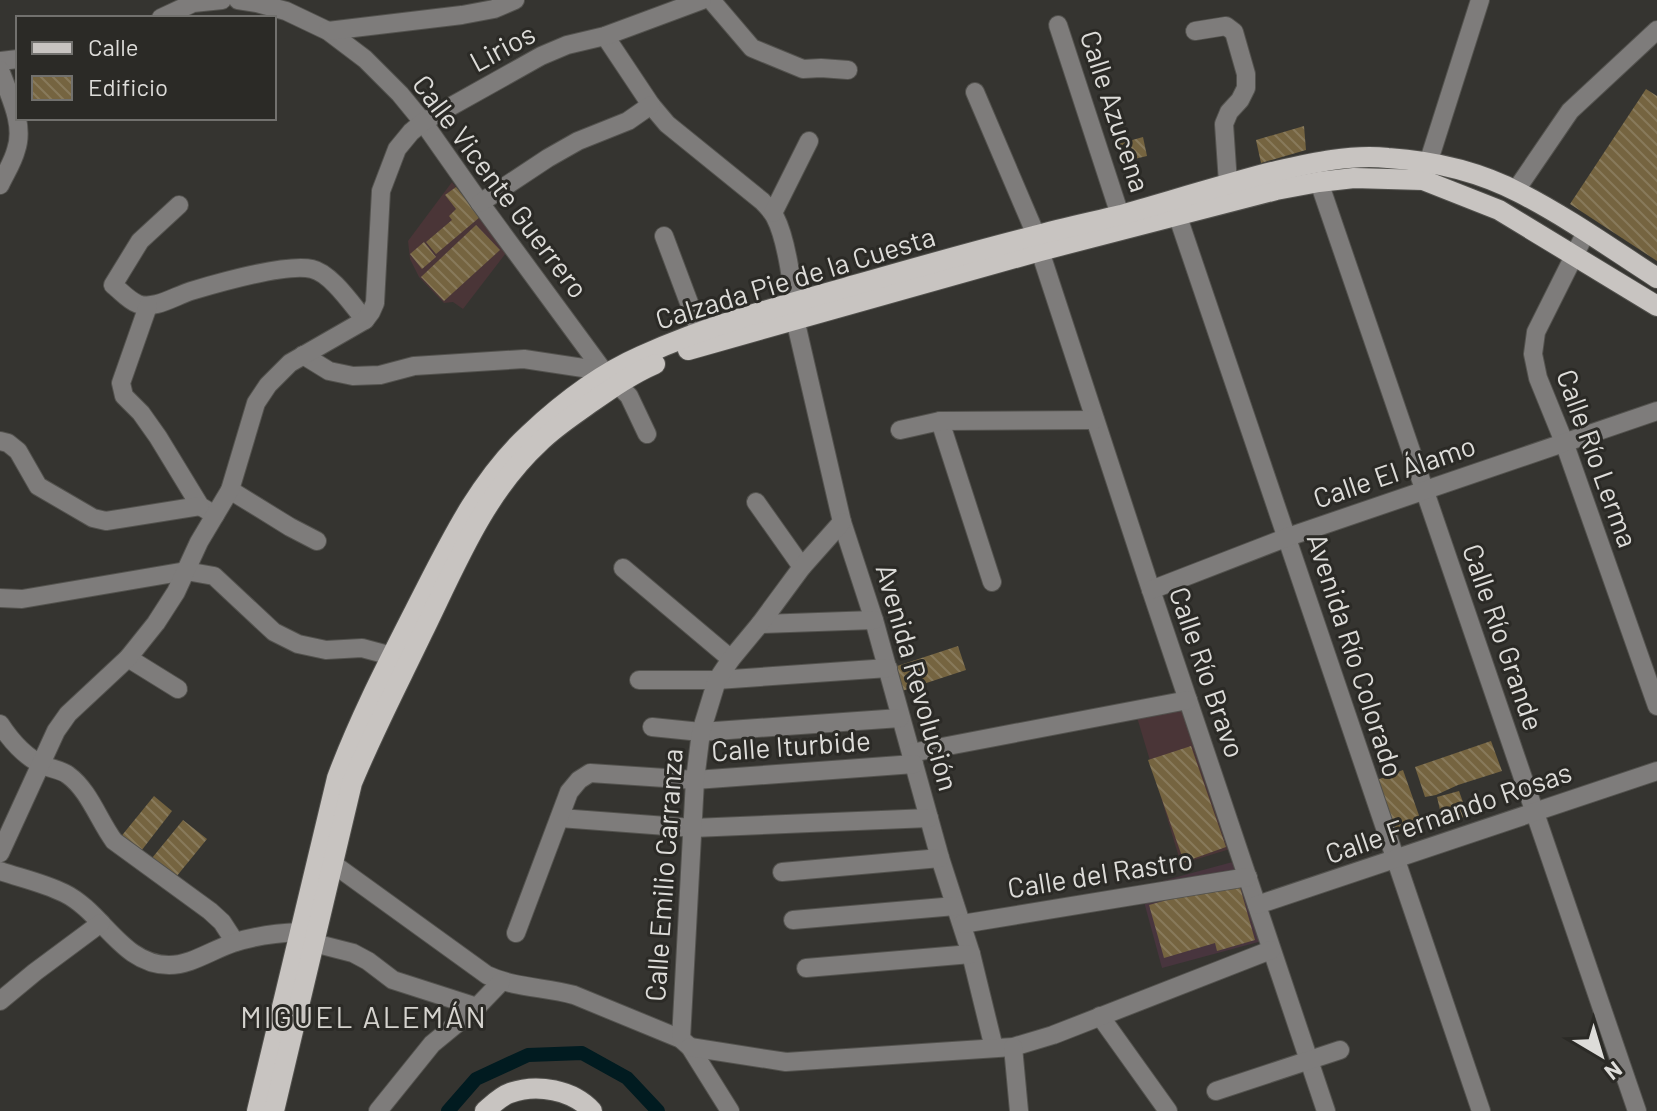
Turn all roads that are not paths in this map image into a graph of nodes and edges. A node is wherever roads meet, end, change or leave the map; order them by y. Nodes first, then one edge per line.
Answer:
1 (222, 0) edge
2 (238, 0) edge
3 (515, 0) edge
4 (702, 0) edge
5 (711, 0) edge
6 (1480, 0) edge
7 (290, 5) edge
8 (165, 16) edge
9 (1058, 25) dead end
10 (1657, 30) edge
11 (328, 31) junction
12 (1195, 31) dead end
13 (605, 36) junction
14 (0, 70) edge
15 (848, 70) dead end
16 (975, 92) dead end
17 (651, 105) junction
18 (16, 115) edge
19 (17, 120) edge
20 (423, 122) junction
21 (809, 141) dead end
22 (1425, 172) junction
23 (1319, 182) junction
24 (1228, 183) junction
25 (0, 185) edge
26 (1516, 190) junction
27 (480, 203) junction
28 (179, 205) dead end
29 (773, 213) junction
30 (1120, 215) junction
31 (1178, 217) junction
32 (1586, 232) junction
33 (664, 236) dead end
34 (1038, 243) junction
35 (1574, 254) junction
36 (1657, 278) edge
37 (148, 306) junction
38 (1657, 306) edge
39 (795, 310) junction
40 (365, 320) junction
41 (700, 332) junction
42 (303, 355) junction
43 (609, 376) junction
44 (1657, 411) edge
45 (1095, 420) junction
46 (940, 421) junction
47 (900, 430) dead end
48 (647, 434) dead end
49 (0, 441) edge
50 (1564, 442) junction
51 (230, 490) junction
52 (1424, 490) junction
53 (756, 502) dead end
54 (208, 511) junction
55 (842, 522) junction
56 (1288, 537) junction
57 (317, 541) dead end
58 (802, 567) junction
59 (623, 568) dead end
60 (186, 571) junction
61 (992, 582) dead end
62 (1151, 590) junction
63 (0, 598) edge
64 (874, 620) junction
65 (760, 624) junction
66 (128, 658) junction
67 (731, 659) junction
68 (400, 660) junction
69 (888, 668) junction
70 (639, 680) dead end
71 (717, 680) junction
72 (178, 689) dead end
73 (1188, 700) junction
74 (1657, 706) edge
75 (900, 718) junction
76 (0, 724) edge
77 (652, 727) dead end
78 (701, 732) junction
79 (913, 758) junction
80 (42, 765) junction
81 (1657, 771) edge
82 (695, 780) junction
83 (1534, 812) junction
84 (560, 818) junction
85 (929, 818) junction
86 (693, 828) junction
87 (0, 853) edge
88 (940, 858) junction
89 (1395, 860) junction
90 (332, 863) junction
91 (0, 871) edge
92 (782, 872) dead end
93 (1248, 877) junction
94 (1257, 905) junction
95 (955, 906) junction
96 (793, 920) dead end
97 (101, 923) junction
98 (962, 924) junction
99 (516, 933) dead end
100 (307, 938) junction
101 (235, 942) junction
102 (1271, 950) junction
103 (971, 954) junction
104 (806, 968) dead end
105 (501, 982) junction
106 (0, 1001) edge
107 (477, 1007) junction
108 (1100, 1016) junction
109 (686, 1043) junction
110 (1004, 1048) junction
111 (1340, 1050) dead end
112 (1308, 1062) junction
113 (1216, 1091) dead end
114 (494, 1108) edge
115 (257, 1111) edge
116 (274, 1111) edge
117 (378, 1111) edge
118 (592, 1111) edge
119 (730, 1111) edge
120 (1019, 1111) edge
121 (1168, 1111) edge
122 (1326, 1111) edge
123 (1481, 1111) edge
124 (1637, 1111) edge

1 - 8 street
2 - 7 street, Calle Vicente Guerrero
3 - 11 street
4 - 13 street, Lirios
5 - 15 street
6 - 22 street
7 - 11 street, Calle Vicente Guerrero
9 - 30 street, Calle Azucena
10 - 26 street
11 - 20 street, Calle Vicente Guerrero
12 - 24 street
13 - 17 street
13 - 20 street, Lirios
14 - 18 street
16 - 34 street, Calle Río Bravo
17 - 27 street
17 - 29 street
19 - 25 street
20 - 27 street, Calle Vicente Guerrero
20 - 40 street, Lirios
21 - 29 street
22 - 23 main road, Calzada Pie de la Cuesta
22 - 24 main road, Calzada Pie de la Cuesta
22 - 26 main road, Calzada Pie de la Cuesta
22 - 35 main road, Calzada Pie de la Cuesta
23 - 31 main road, Calzada Pie de la Cuesta
23 - 52 street, Calle Río Grande
24 - 30 main road, Calzada Pie de la Cuesta
26 - 32 main road, Calzada Pie de la Cuesta
27 - 43 street, Calle Vicente Guerrero
28 - 37 street
29 - 39 street, Avenida Revolución
30 - 34 main road, Calzada Pie de la Cuesta
31 - 34 main road, Calzada Pie de la Cuesta
31 - 56 street, Avenida Río Colorado
32 - 35 street, Calle Río Lerma
32 - 36 main road, Calzada Pie de la Cuesta
33 - 41 street
34 - 39 main road, Calzada Pie de la Cuesta
34 - 45 street, Calle Río Bravo
35 - 38 main road, Calzada Pie de la Cuesta
35 - 50 street, Calle Río Lerma
37 - 40 street
37 - 54 street
39 - 41 main road, Calzada Pie de la Cuesta
39 - 43 main road, Calzada Pie de la Cuesta
39 - 55 street, Avenida Revolución
40 - 42 street
41 - 43 main road, Calzada Pie de la Cuesta
42 - 43 street
42 - 51 street
43 - 48 street, Calle Vicente Guerrero
43 - 68 main road, Calzada Pie de la Cuesta
44 - 50 street, Calle El Álamo
45 - 46 street
45 - 62 street, Calle Río Bravo
46 - 47 street
46 - 61 street
49 - 54 street
50 - 52 street, Calle El Álamo
50 - 74 street, Calle Río Lerma
51 - 54 street
51 - 57 street
52 - 56 street, Calle El Álamo
52 - 83 street, Calle Río Grande
53 - 58 street
54 - 60 street
55 - 58 street, Calle Emilio Carranza
55 - 64 street, Avenida Revolución
56 - 62 street, Calle El Álamo
56 - 89 street, Avenida Río Colorado
58 - 65 street, Calle Emilio Carranza
59 - 67 street
60 - 63 street
60 - 66 street
60 - 68 street
62 - 73 street, Calle Río Bravo
64 - 65 street
64 - 69 street, Avenida Revolución
65 - 67 street, Calle Emilio Carranza
66 - 72 street
66 - 80 street
67 - 71 street, Calle Emilio Carranza
68 - 90 main road, Calzada Pie de la Cuesta
68 - 100 main road, Calzada Pie de la Cuesta
69 - 71 street
69 - 75 street, Avenida Revolución
70 - 71 street
71 - 78 street, Calle Emilio Carranza
73 - 79 street, Calle Iturbide
73 - 93 street, Calle Río Bravo
75 - 78 street
75 - 79 street, Avenida Revolución
76 - 80 street
77 - 78 street
78 - 82 street, Calle Emilio Carranza
79 - 82 street, Calle Iturbide
79 - 85 street, Avenida Revolución
80 - 87 street
80 - 101 street
81 - 83 street, Calle Fernando Rosas
82 - 84 street, Calle Iturbide
82 - 86 street, Calle Emilio Carranza
83 - 89 street, Calle Fernando Rosas
83 - 124 street, Calle Río Grande
84 - 86 street
84 - 99 street
85 - 86 street
85 - 88 street, Avenida Revolución
86 - 109 street, Calle Emilio Carranza
88 - 92 street
88 - 95 street, Avenida Revolución
89 - 94 street, Calle Fernando Rosas
89 - 123 street, Avenida Río Colorado
90 - 100 main road, Calzada Pie de la Cuesta
90 - 105 street
91 - 97 street
93 - 94 street, Calle Río Bravo
93 - 98 street, Calle del Rastro
94 - 102 street, Calle Río Bravo
95 - 96 street
95 - 98 street, Avenida Revolución
97 - 101 street
97 - 106 street
98 - 103 street, Avenida Revolución
100 - 101 street
100 - 107 street
100 - 115 main road, Calzada Pie de la Cuesta
100 - 116 main road, Calzada Pie de la Cuesta
102 - 108 street
102 - 112 street, Calle Río Bravo
103 - 104 street
103 - 110 street, Avenida Revolución
105 - 107 street
105 - 109 street
107 - 117 street
108 - 110 street
108 - 121 street
109 - 110 street
109 - 119 street
110 - 120 street, Avenida Revolución
111 - 112 street
112 - 113 street
112 - 122 street, Calle Río Bravo
114 - 118 main road

